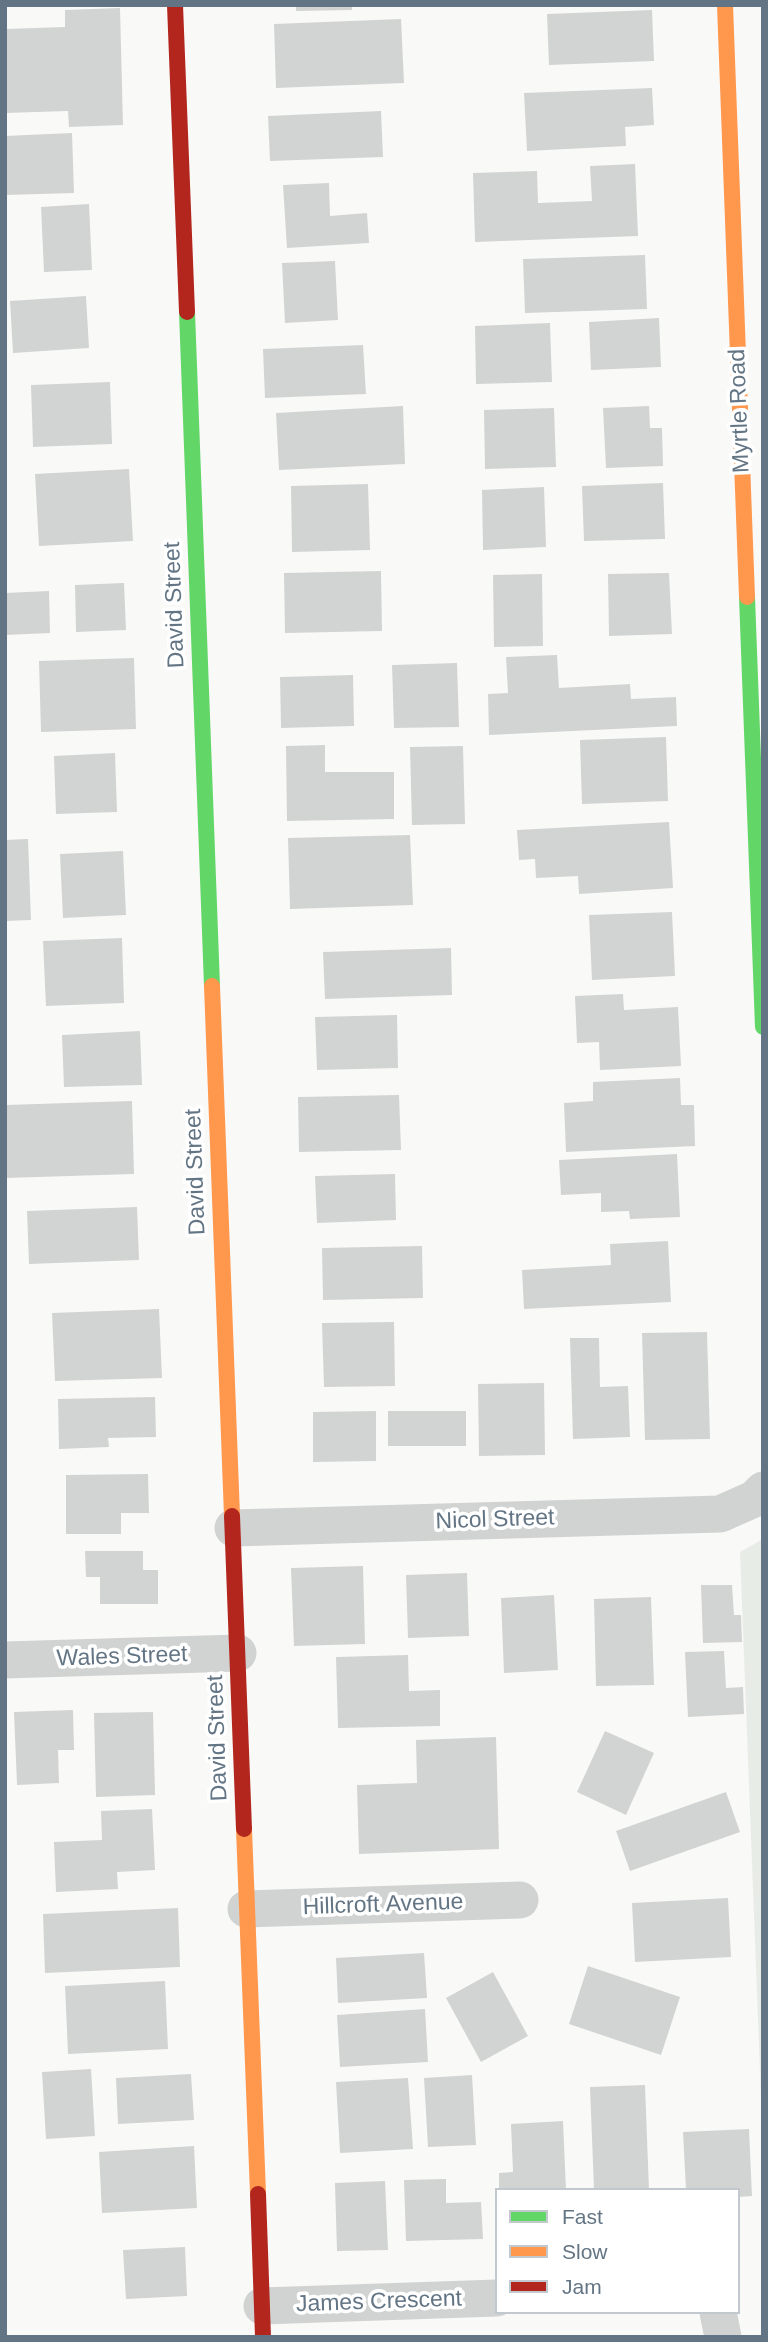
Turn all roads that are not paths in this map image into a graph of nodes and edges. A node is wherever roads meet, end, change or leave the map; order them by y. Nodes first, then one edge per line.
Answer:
1 (175, 5) edge
2 (725, 5) edge
3 (758, 789) edge
4 (763, 1027) edge
5 (759, 1494) edge
6 (233, 1528) junction
7 (238, 1653) junction
8 (5, 1660) edge
9 (520, 1900) dead end
10 (246, 1909) junction
11 (495, 2298) edge
12 (718, 2314) edge
13 (262, 2321) edge
14 (723, 2337) edge

1 - 6 street, David Street
2 - 3 street, Myrtle Road
3 - 4 street, Myrtle Road
5 - 6 street, Nicol Street
6 - 7 street, David Street
7 - 8 street, Wales Street
7 - 10 street, David Street
9 - 10 street, Hillcroft Avenue
10 - 13 street, David Street
11 - 13 street, James Crescent
12 - 14 street

